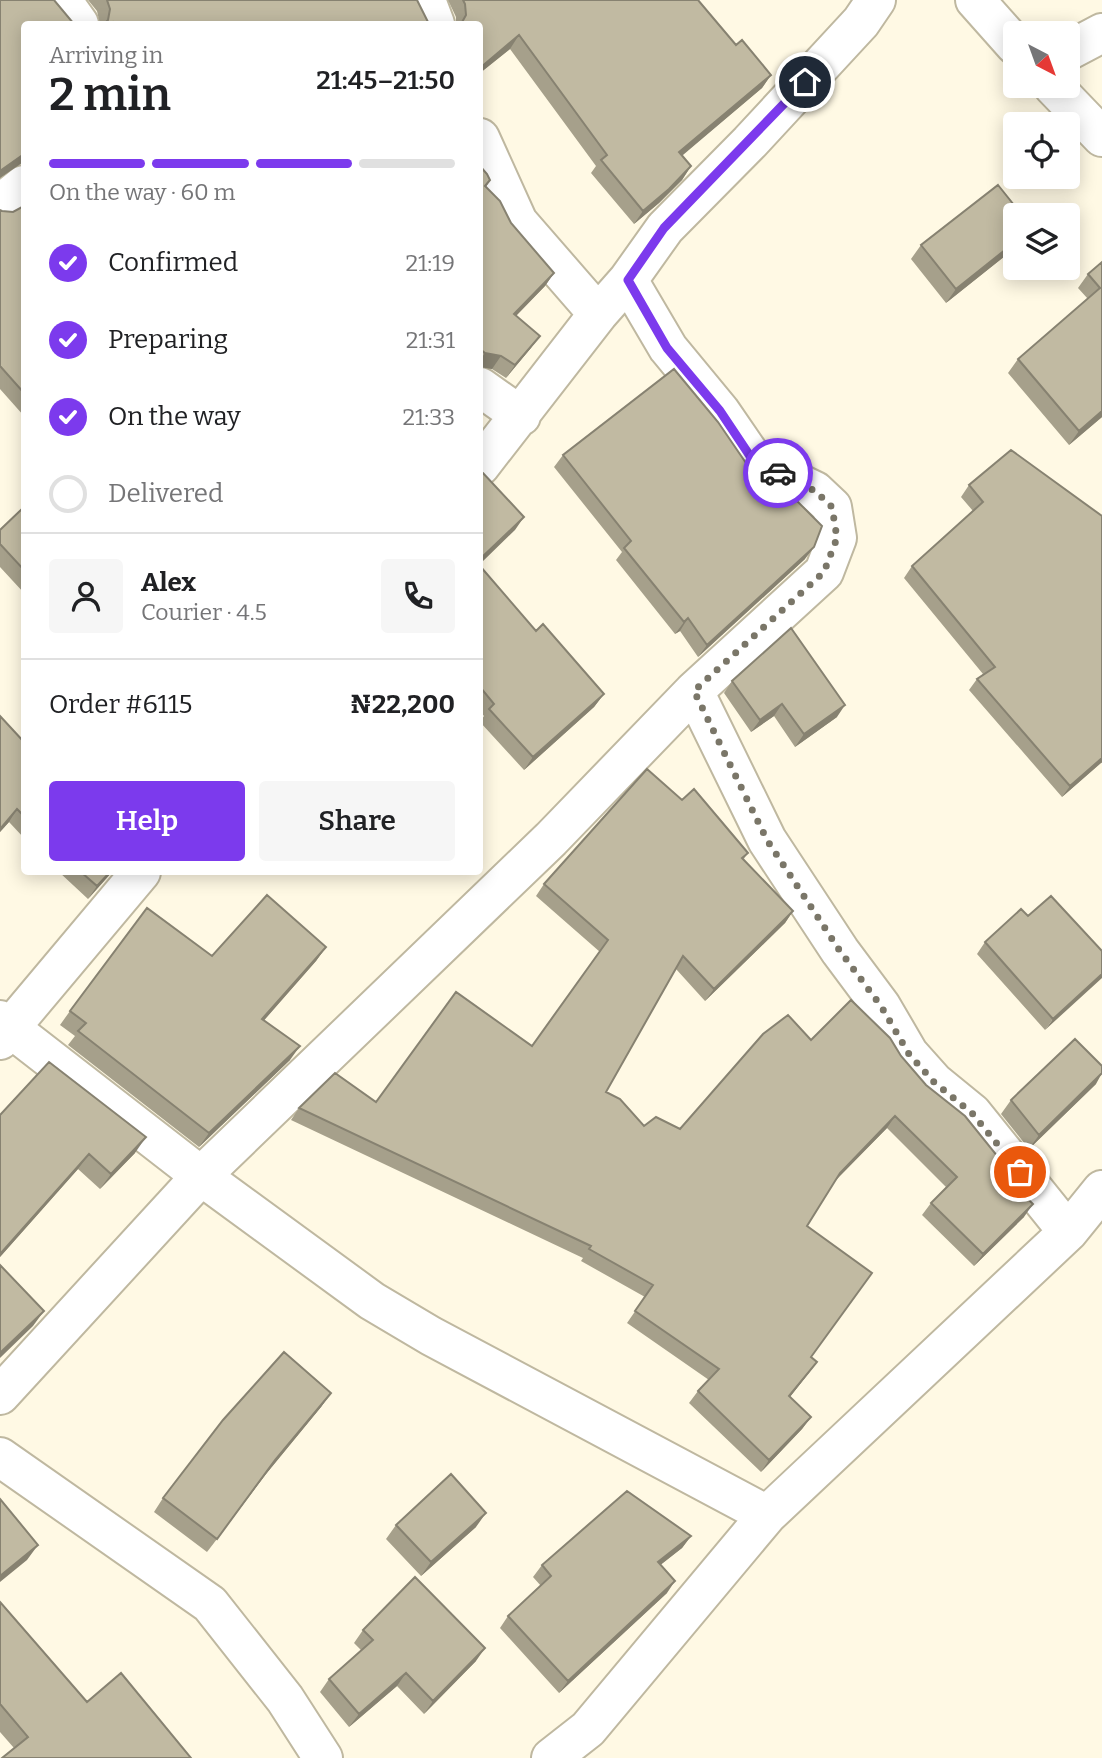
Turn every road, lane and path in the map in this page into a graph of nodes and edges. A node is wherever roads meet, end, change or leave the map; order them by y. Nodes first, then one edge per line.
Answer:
1 (62, 0) edge
2 (426, 0) edge
3 (876, 0) edge
4 (975, 0) edge
5 (77, 21) edge
6 (434, 21) edge
7 (1003, 32) edge
8 (1102, 33) edge
9 (1080, 45) edge
10 (1065, 98) edge
11 (1102, 137) edge
12 (483, 145) edge
13 (21, 187) edge
14 (0, 204) edge
15 (628, 280) junction
16 (597, 314) junction
17 (483, 389) edge
18 (521, 416) junction
19 (483, 462) edge
20 (694, 691) junction
21 (138, 875) edge
22 (3, 1029) edge
23 (201, 1176) junction
24 (1102, 1190) edge
25 (1068, 1232) junction
26 (0, 1395) edge
27 (0, 1457) edge
28 (767, 1515) junction
29 (323, 1758) edge
30 (551, 1758) edge

1 - 5 street
2 - 6 street
3 - 15 street
4 - 7 street
8 - 9 street
10 - 11 street
12 - 16 street
13 - 14 street
15 - 16 street
15 - 20 street
16 - 18 street
17 - 18 street
18 - 19 street
20 - 23 street
20 - 25 street
21 - 22 street
22 - 23 street
23 - 26 street
23 - 28 street
24 - 25 street
25 - 28 street
27 - 29 street
28 - 30 street

